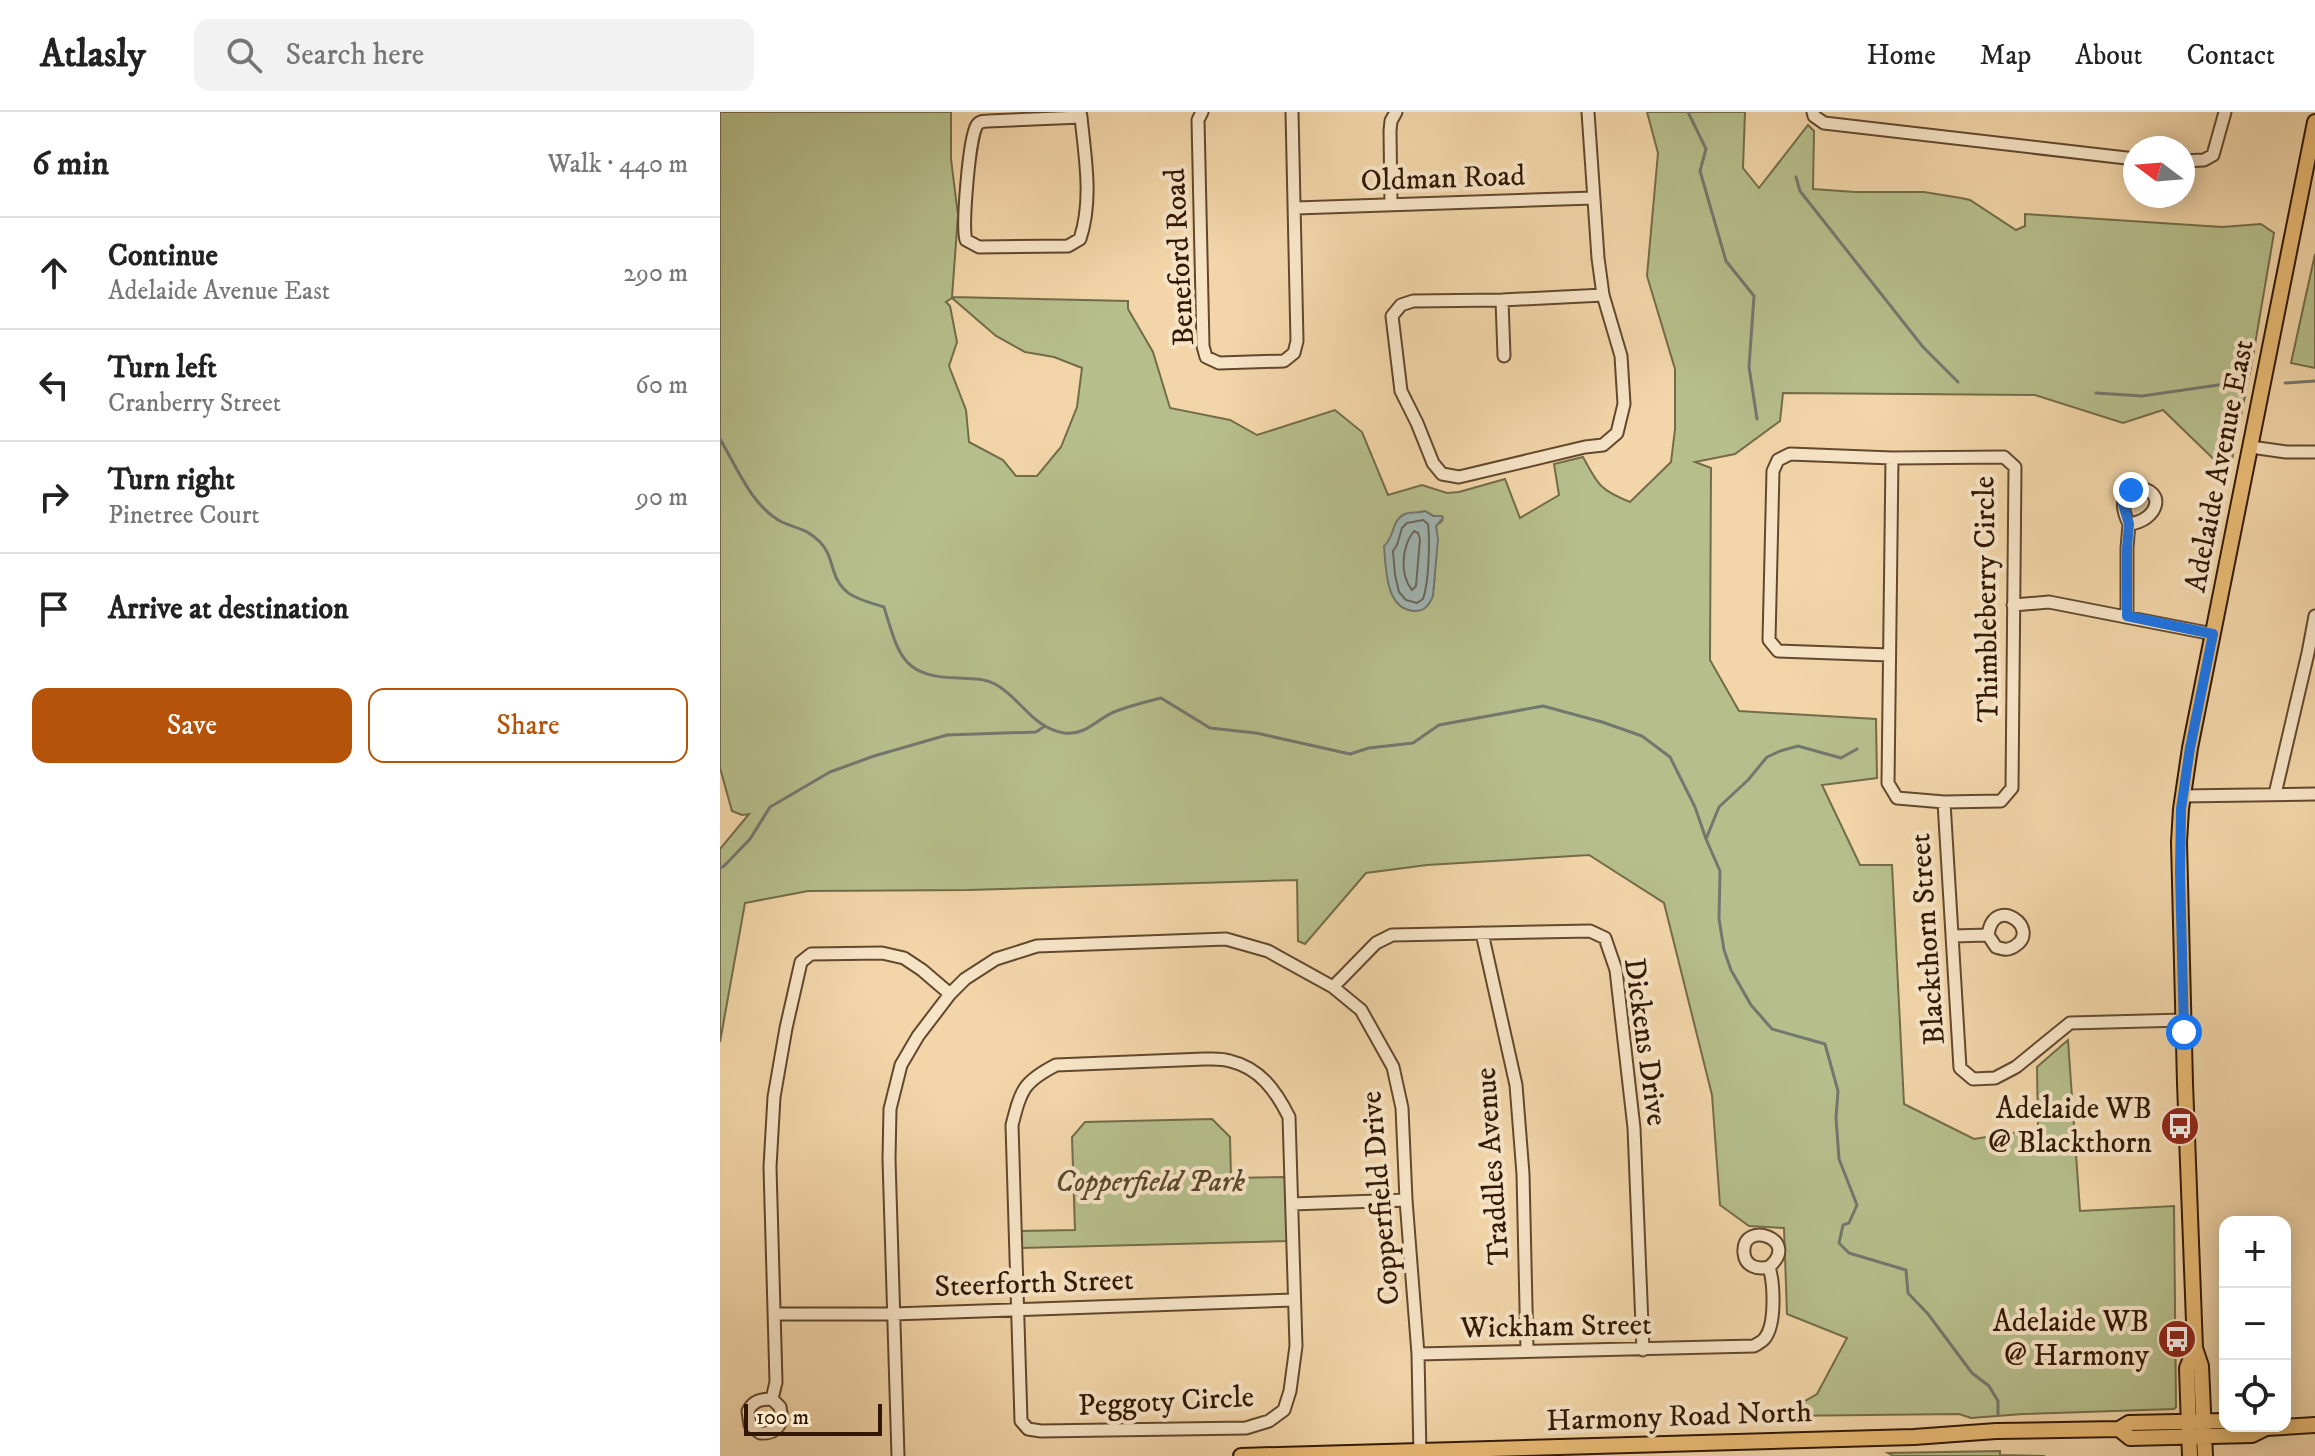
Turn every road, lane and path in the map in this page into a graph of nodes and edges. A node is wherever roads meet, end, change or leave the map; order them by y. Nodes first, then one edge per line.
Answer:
1 (1202, 112) edge
2 (1292, 112) edge
3 (1396, 112) edge
4 (1588, 112) edge
5 (1813, 112) edge
6 (2225, 112) edge
7 (1081, 115) edge
8 (2315, 122) edge
9 (2123, 158) edge
10 (2195, 160) edge
11 (1593, 198) junction
12 (1391, 204) junction
13 (1296, 208) junction
14 (1603, 295) junction
15 (1502, 300) junction
16 (1504, 356) dead end
17 (2251, 447) junction
18 (2315, 452) edge
19 (1892, 458) junction
20 (2129, 524) dead end
21 (2013, 605) junction
22 (2127, 616) junction
23 (2315, 616) edge
24 (2213, 634) junction
25 (1889, 655) junction
26 (2275, 794) junction
27 (2315, 794) edge
28 (2182, 796) junction
29 (1944, 802) junction
30 (1482, 933) junction
31 (1988, 935) dead end
32 (1953, 936) junction
33 (1333, 987) junction
34 (950, 994) junction
35 (2184, 1020) junction
36 (1406, 1200) junction
37 (1292, 1204) junction
38 (1769, 1267) dead end
39 (1294, 1300) junction
40 (1018, 1308) junction
41 (775, 1314) junction
42 (893, 1314) junction
43 (1643, 1350) junction
44 (1527, 1351) junction
45 (1418, 1354) junction
46 (772, 1399) dead end
47 (2219, 1423) edge
48 (2315, 1425) edge
49 (2291, 1426) edge
50 (2196, 1429) junction
51 (2219, 1431) edge
52 (2224, 1432) edge
53 (2256, 1432) edge
54 (1420, 1453) edge
55 (898, 1456) edge
56 (1241, 1456) edge
57 (2190, 1456) edge
58 (2205, 1456) edge

1 - 13 street, Beneford Road
2 - 13 street, Beneford Road
3 - 12 street
4 - 11 street
5 - 9 street
6 - 10 street
7 - 7 street
8 - 17 main road, Adelaide Avenue East
11 - 12 street, Oldman Road
11 - 14 street
12 - 13 street, Oldman Road
14 - 15 street
14 - 15 street
15 - 16 street
17 - 18 street
17 - 24 main road, Adelaide Avenue East
19 - 21 street, Thimbleberry Circle
19 - 25 street, Thimbleberry Circle
19 - 25 street
20 - 22 street
21 - 22 street
21 - 29 street, Thimbleberry Circle
22 - 24 street
23 - 26 street
24 - 28 main road, Adelaide Avenue East
25 - 29 street, Thimbleberry Circle
26 - 27 street
26 - 28 street
28 - 35 main road, Adelaide Avenue East
29 - 32 street, Blackthorn Street
30 - 33 street, Dickens Drive
30 - 43 street, Dickens Drive
30 - 44 street, Traddles Avenue
31 - 32 street
32 - 35 street, Blackthorn Street
33 - 34 street, Copperfield Drive
33 - 36 street, Copperfield Drive
34 - 41 street
34 - 42 street, Copperfield Drive
35 - 50 main road, Adelaide Avenue East
36 - 37 street
36 - 45 street, Copperfield Drive
37 - 39 street, Peggoty Circle
37 - 40 street, Peggoty Circle
38 - 43 street, Wickham Street
39 - 40 street, Steerforth Street
39 - 40 street, Peggoty Circle
40 - 42 street, Steerforth Street
41 - 42 street, Steerforth Street
41 - 46 street
42 - 55 street, Copperfield Drive
43 - 44 street, Wickham Street
44 - 45 street, Wickham Street
45 - 54 street, Copperfield Drive
47 - 50 main road, Harmony Road North
48 - 49 main road, Harmony Road North
50 - 51 main road, Harmony Road North
50 - 54 main road, Harmony Road North
50 - 57 main road, Adelaide Avenue East
50 - 58 main road, Adelaide Avenue East
52 - 53 main road, Harmony Road North
54 - 56 main road, Harmony Road North

